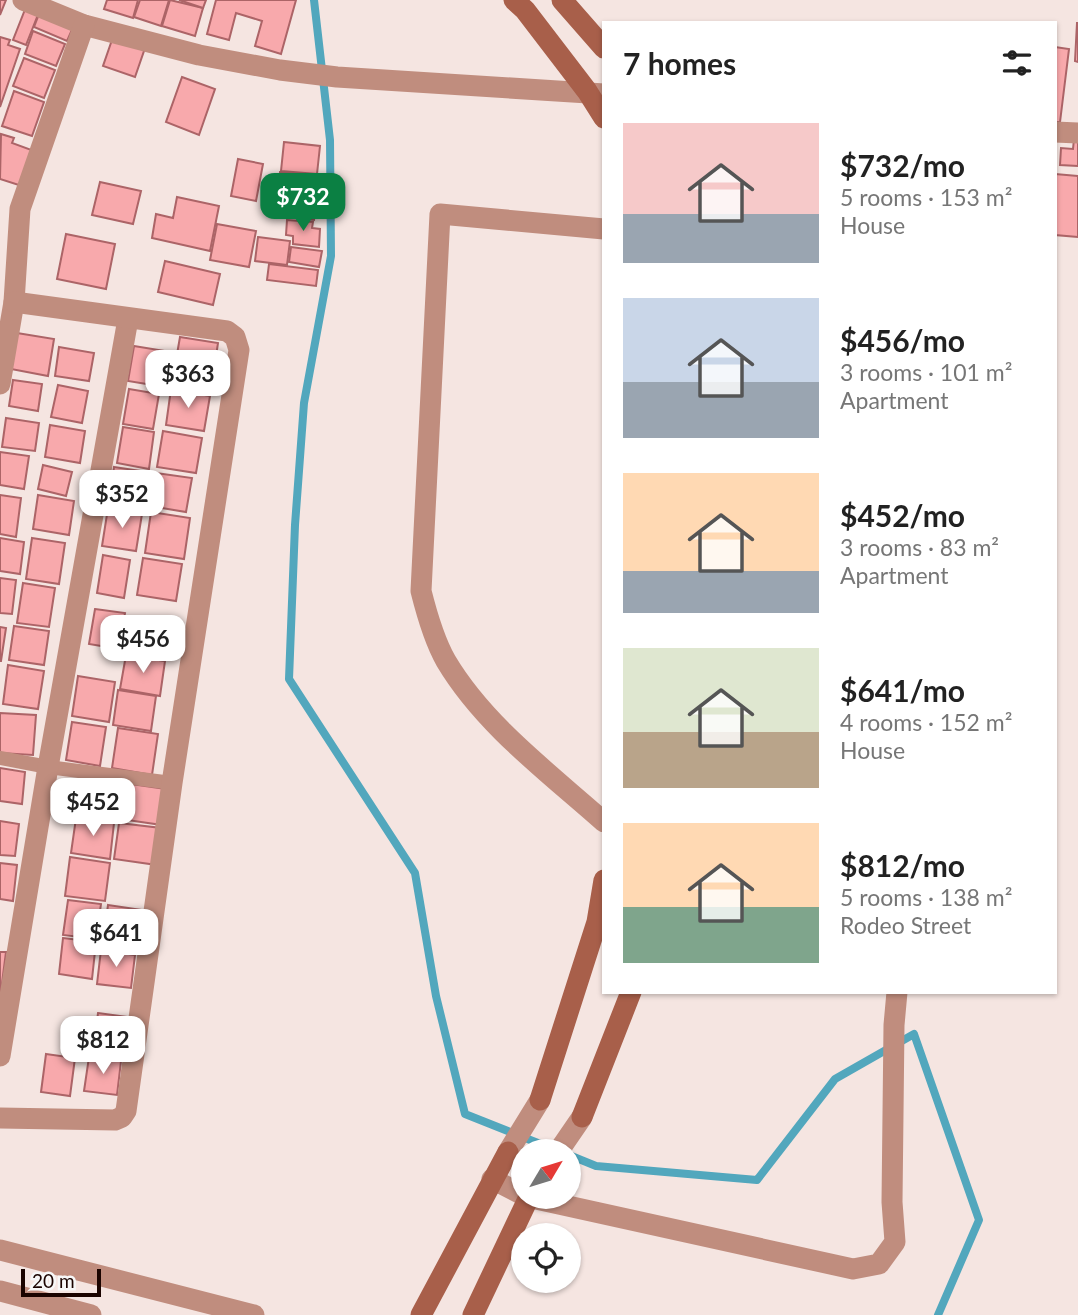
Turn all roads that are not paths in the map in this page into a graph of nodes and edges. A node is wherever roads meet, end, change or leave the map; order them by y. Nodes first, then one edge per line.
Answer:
1 (23, 0) edge
2 (514, 0) edge
3 (562, 0) edge
4 (84, 24) junction
5 (602, 46) edge
6 (595, 92) edge
7 (602, 112) edge
8 (1057, 132) edge
9 (1078, 133) edge
10 (602, 229) edge
11 (14, 302) junction
12 (128, 319) junction
13 (0, 384) edge
14 (0, 758) edge
15 (48, 767) junction
16 (172, 783) junction
17 (602, 820) edge
18 (602, 892) edge
19 (630, 994) edge
20 (897, 994) edge
21 (0, 1056) edge
22 (0, 1118) edge
23 (567, 1139) edge
24 (492, 1179) junction
25 (511, 1189) edge
26 (522, 1209) edge
27 (581, 1209) edge
28 (0, 1250) edge
29 (0, 1292) edge
30 (91, 1315) edge
31 (254, 1315) edge
32 (421, 1315) edge
33 (473, 1315) edge

1 - 4 street
2 - 6 street
3 - 5 street
4 - 6 street
4 - 11 street
6 - 7 street
8 - 9 street
10 - 17 street
11 - 12 street
11 - 13 street
12 - 15 street
12 - 16 street
14 - 15 lane
15 - 16 lane
15 - 21 street
16 - 22 street
18 - 24 street
19 - 23 street
20 - 27 street
24 - 25 street
24 - 32 street
26 - 33 street
28 - 31 street
29 - 30 street

